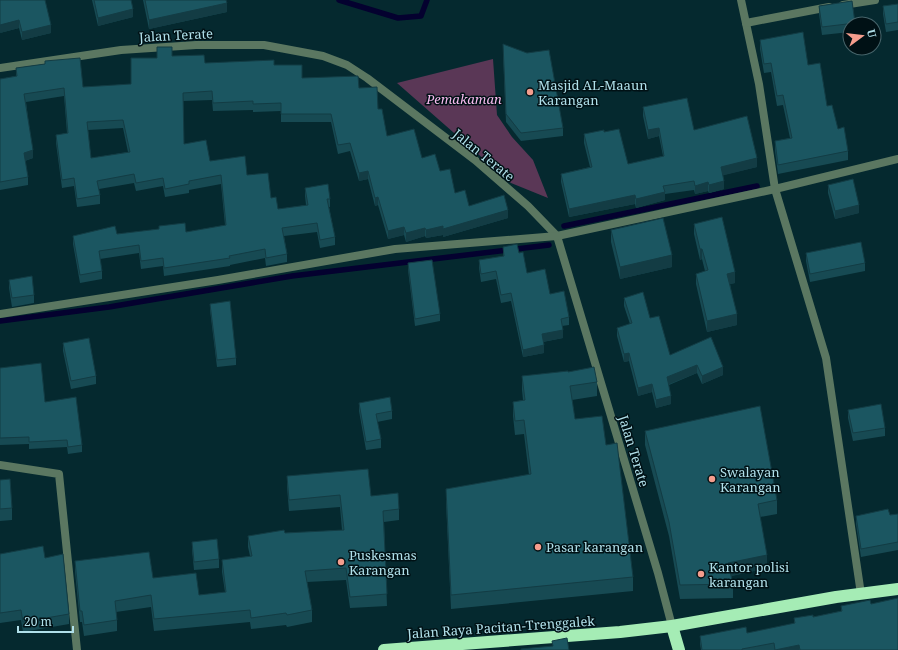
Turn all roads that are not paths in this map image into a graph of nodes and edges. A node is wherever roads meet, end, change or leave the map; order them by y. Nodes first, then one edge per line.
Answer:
1 (741, 0) edge
2 (876, 0) edge
3 (746, 23) junction
4 (0, 68) edge
5 (898, 159) edge
6 (775, 189) junction
7 (557, 236) junction
8 (0, 314) edge
9 (0, 465) edge
10 (898, 589) edge
11 (861, 594) junction
12 (672, 626) junction
13 (77, 650) edge
14 (384, 650) edge
15 (679, 650) edge

1 - 3 street
2 - 3 street
3 - 6 street
4 - 7 street, Jalan Terate
5 - 6 street
6 - 7 street
6 - 11 street
7 - 8 street
7 - 12 street, Jalan Terate
9 - 13 street
10 - 11 highway, Jalan Raya Pacitan-Trenggalek
11 - 12 highway, Jalan Raya Pacitan-Trenggalek
12 - 14 highway, Jalan Raya Pacitan-Trenggalek
12 - 15 highway

